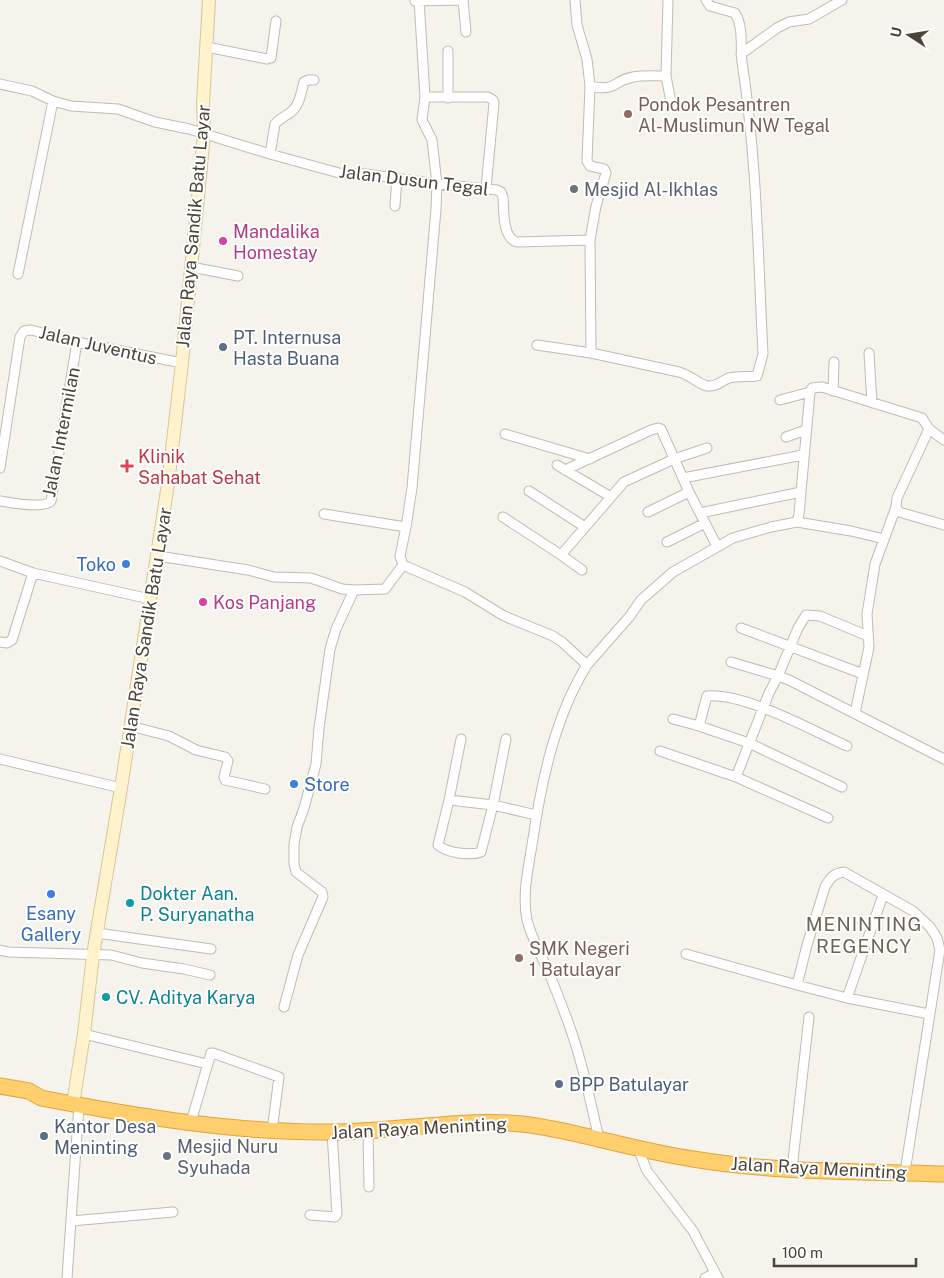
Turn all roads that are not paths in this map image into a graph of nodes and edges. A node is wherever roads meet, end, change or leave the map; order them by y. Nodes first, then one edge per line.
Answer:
1 (209, 0) edge
2 (462, 0) edge
3 (575, 0) edge
4 (668, 0) edge
5 (706, 0) edge
6 (842, 0) edge
7 (417, 1) edge
8 (276, 21) dead end
9 (466, 32) dead end
10 (207, 47) junction
11 (448, 51) dead end
12 (741, 54) junction
13 (666, 76) junction
14 (314, 80) dead end
15 (0, 84) edge
16 (590, 86) junction
17 (425, 97) junction
18 (448, 98) junction
19 (53, 101) junction
20 (678, 107) dead end
21 (204, 134) junction
22 (270, 154) junction
23 (397, 178) junction
24 (437, 184) junction
25 (486, 188) junction
26 (395, 206) dead end
27 (590, 240) junction
28 (191, 267) junction
29 (18, 274) dead end
30 (238, 276) dead end
31 (78, 342) junction
32 (537, 345) dead end
33 (591, 353) junction
34 (868, 353) dead end
35 (834, 362) dead end
36 (182, 363) junction
37 (833, 391) junction
38 (810, 392) junction
39 (780, 400) dead end
40 (872, 403) junction
41 (929, 429) junction
42 (806, 430) junction
43 (505, 434) dead end
44 (786, 437) dead end
45 (944, 440) edge
46 (707, 448) dead end
47 (1, 454) edge
48 (803, 455) junction
49 (590, 459) junction
50 (674, 459) junction
51 (557, 466) dead end
52 (0, 468) edge
53 (565, 470) junction
54 (683, 478) junction
55 (529, 491) dead end
56 (689, 492) junction
57 (801, 492) junction
58 (611, 497) junction
59 (0, 501) edge
60 (896, 507) junction
61 (648, 512) dead end
62 (700, 513) junction
63 (324, 514) dead end
64 (503, 517) dead end
65 (796, 522) junction
66 (705, 523) junction
67 (944, 525) edge
68 (585, 526) junction
69 (406, 527) junction
70 (884, 539) junction
71 (667, 542) dead end
72 (717, 546) junction
73 (561, 555) junction
74 (158, 556) junction
75 (0, 561) edge
76 (403, 565) junction
77 (582, 570) dead end
78 (33, 573) junction
79 (354, 590) junction
80 (150, 599) junction
81 (741, 628) dead end
82 (868, 636) junction
83 (0, 642) edge
84 (790, 646) junction
85 (730, 662) dead end
86 (587, 665) junction
87 (863, 674) junction
88 (778, 676) junction
89 (763, 708) junction
90 (855, 713) junction
91 (673, 719) dead end
92 (130, 726) junction
93 (699, 726) junction
94 (461, 739) dead end
95 (506, 739) dead end
96 (749, 743) junction
97 (847, 746) dead end
98 (660, 751) dead end
99 (0, 759) edge
100 (944, 759) edge
101 (736, 777) junction
102 (842, 787) dead end
103 (121, 788) junction
104 (265, 789) dead end
105 (450, 800) junction
106 (493, 805) junction
107 (536, 816) junction
108 (828, 818) dead end
109 (883, 895) junction
110 (97, 933) junction
111 (211, 949) dead end
112 (0, 950) edge
113 (686, 954) dead end
114 (93, 955) junction
115 (210, 975) dead end
116 (797, 986) junction
117 (847, 998) junction
118 (284, 1007) dead end
119 (929, 1014) junction
120 (809, 1017) dead end
121 (84, 1034) junction
122 (207, 1064) junction
123 (0, 1086) edge
124 (0, 1095) edge
125 (41, 1098) junction
126 (76, 1105) junction
127 (191, 1122) junction
128 (368, 1130) junction
129 (272, 1131) junction
130 (332, 1132) junction
131 (600, 1139) junction
132 (638, 1148) junction
133 (792, 1170) junction
134 (905, 1172) junction
135 (944, 1174) edge
136 (369, 1188) dead end
137 (173, 1212) dead end
138 (310, 1215) dead end
139 (71, 1221) junction
140 (716, 1275) edge
141 (67, 1278) edge
142 (704, 1278) edge

1 - 10 main road, Jalan Raya Sandik Batu Layar
2 - 7 street
2 - 9 street
3 - 16 street
4 - 13 street
5 - 12 street
6 - 12 street
7 - 17 street
8 - 10 street
10 - 21 main road, Jalan Raya Sandik Batu Layar
11 - 18 street
12 - 33 street
13 - 16 street
13 - 20 street
14 - 22 street
15 - 19 street, Jalan Dusun Tegal
16 - 27 street
17 - 18 street
17 - 24 street
18 - 25 street
19 - 21 street, Jalan Dusun Tegal
19 - 29 street
21 - 22 street, Jalan Dusun Tegal
21 - 28 main road, Jalan Raya Sandik Batu Layar
22 - 23 street, Jalan Dusun Tegal
23 - 24 street, Jalan Dusun Tegal
23 - 26 street
24 - 25 street, Jalan Dusun Tegal
24 - 69 street
25 - 27 street, Jalan Dusun Tegal
27 - 33 street
28 - 30 street
28 - 36 main road, Jalan Raya Sandik Batu Layar
31 - 36 street, Jalan Juventus
31 - 47 street, Jalan Juventus
31 - 59 street, Jalan Intermilan
32 - 33 street
34 - 40 street
35 - 37 street
36 - 74 main road, Jalan Raya Sandik Batu Layar
37 - 38 street
37 - 40 street
38 - 39 street
38 - 42 street
40 - 41 street
41 - 45 street
41 - 60 street
42 - 44 street
42 - 48 street
43 - 49 street
46 - 50 street
47 - 52 street
48 - 54 street
48 - 57 street
49 - 50 street
49 - 53 street
50 - 54 street
50 - 58 street
51 - 53 street
53 - 58 street
54 - 56 street
55 - 68 street
56 - 61 street
56 - 62 street
57 - 62 street
57 - 65 street
58 - 68 street
60 - 67 street
60 - 70 street
62 - 66 street
63 - 69 street
64 - 73 street
65 - 70 street
65 - 72 street
66 - 71 street
66 - 72 street
68 - 73 street
69 - 76 street
70 - 82 street
72 - 86 street
73 - 77 street
74 - 79 street
74 - 80 main road, Jalan Raya Sandik Batu Layar
75 - 78 street
76 - 79 street
76 - 86 street
78 - 80 street
78 - 83 street
79 - 118 street
80 - 92 main road, Jalan Raya Sandik Batu Layar
81 - 84 street
82 - 84 street
82 - 87 street
84 - 87 street
84 - 88 street
85 - 88 street
86 - 107 street
87 - 90 street
88 - 89 street
88 - 90 street
89 - 93 street
89 - 96 street
89 - 97 street
90 - 100 street
91 - 93 street
92 - 103 main road, Jalan Raya Sandik Batu Layar
92 - 104 street
93 - 96 street
94 - 105 street
95 - 106 street
96 - 101 street
96 - 102 street
98 - 101 street
99 - 103 street
101 - 108 street
103 - 110 main road, Jalan Raya Sandik Batu Layar
105 - 106 street
105 - 106 street
106 - 107 street
107 - 131 street
109 - 116 street
109 - 117 street
109 - 119 street
110 - 111 street
110 - 114 main road, Jalan Raya Sandik Batu Layar
112 - 114 street
113 - 116 street
114 - 115 street
114 - 121 main road, Jalan Raya Sandik Batu Layar
116 - 117 street
117 - 119 street
119 - 134 street
120 - 133 street
121 - 122 street
121 - 126 main road, Jalan Raya Sandik Batu Layar
122 - 127 street
122 - 129 street
123 - 125 highway, Jalan Raya Meninting
124 - 125 highway, Jalan Raya Meninting
125 - 126 highway, Jalan Raya Meninting
126 - 127 highway, Jalan Raya Meninting
126 - 139 street
127 - 129 highway, Jalan Raya Meninting
128 - 130 highway, Jalan Raya Meninting
128 - 131 highway, Jalan Raya Meninting
128 - 136 street
129 - 130 highway, Jalan Raya Meninting
130 - 138 street
131 - 132 highway, Jalan Raya Meninting
132 - 133 highway, Jalan Raya Meninting
132 - 140 street
133 - 134 highway, Jalan Raya Meninting
134 - 135 highway, Jalan Raya Meninting
137 - 139 street
139 - 141 street
140 - 142 street

